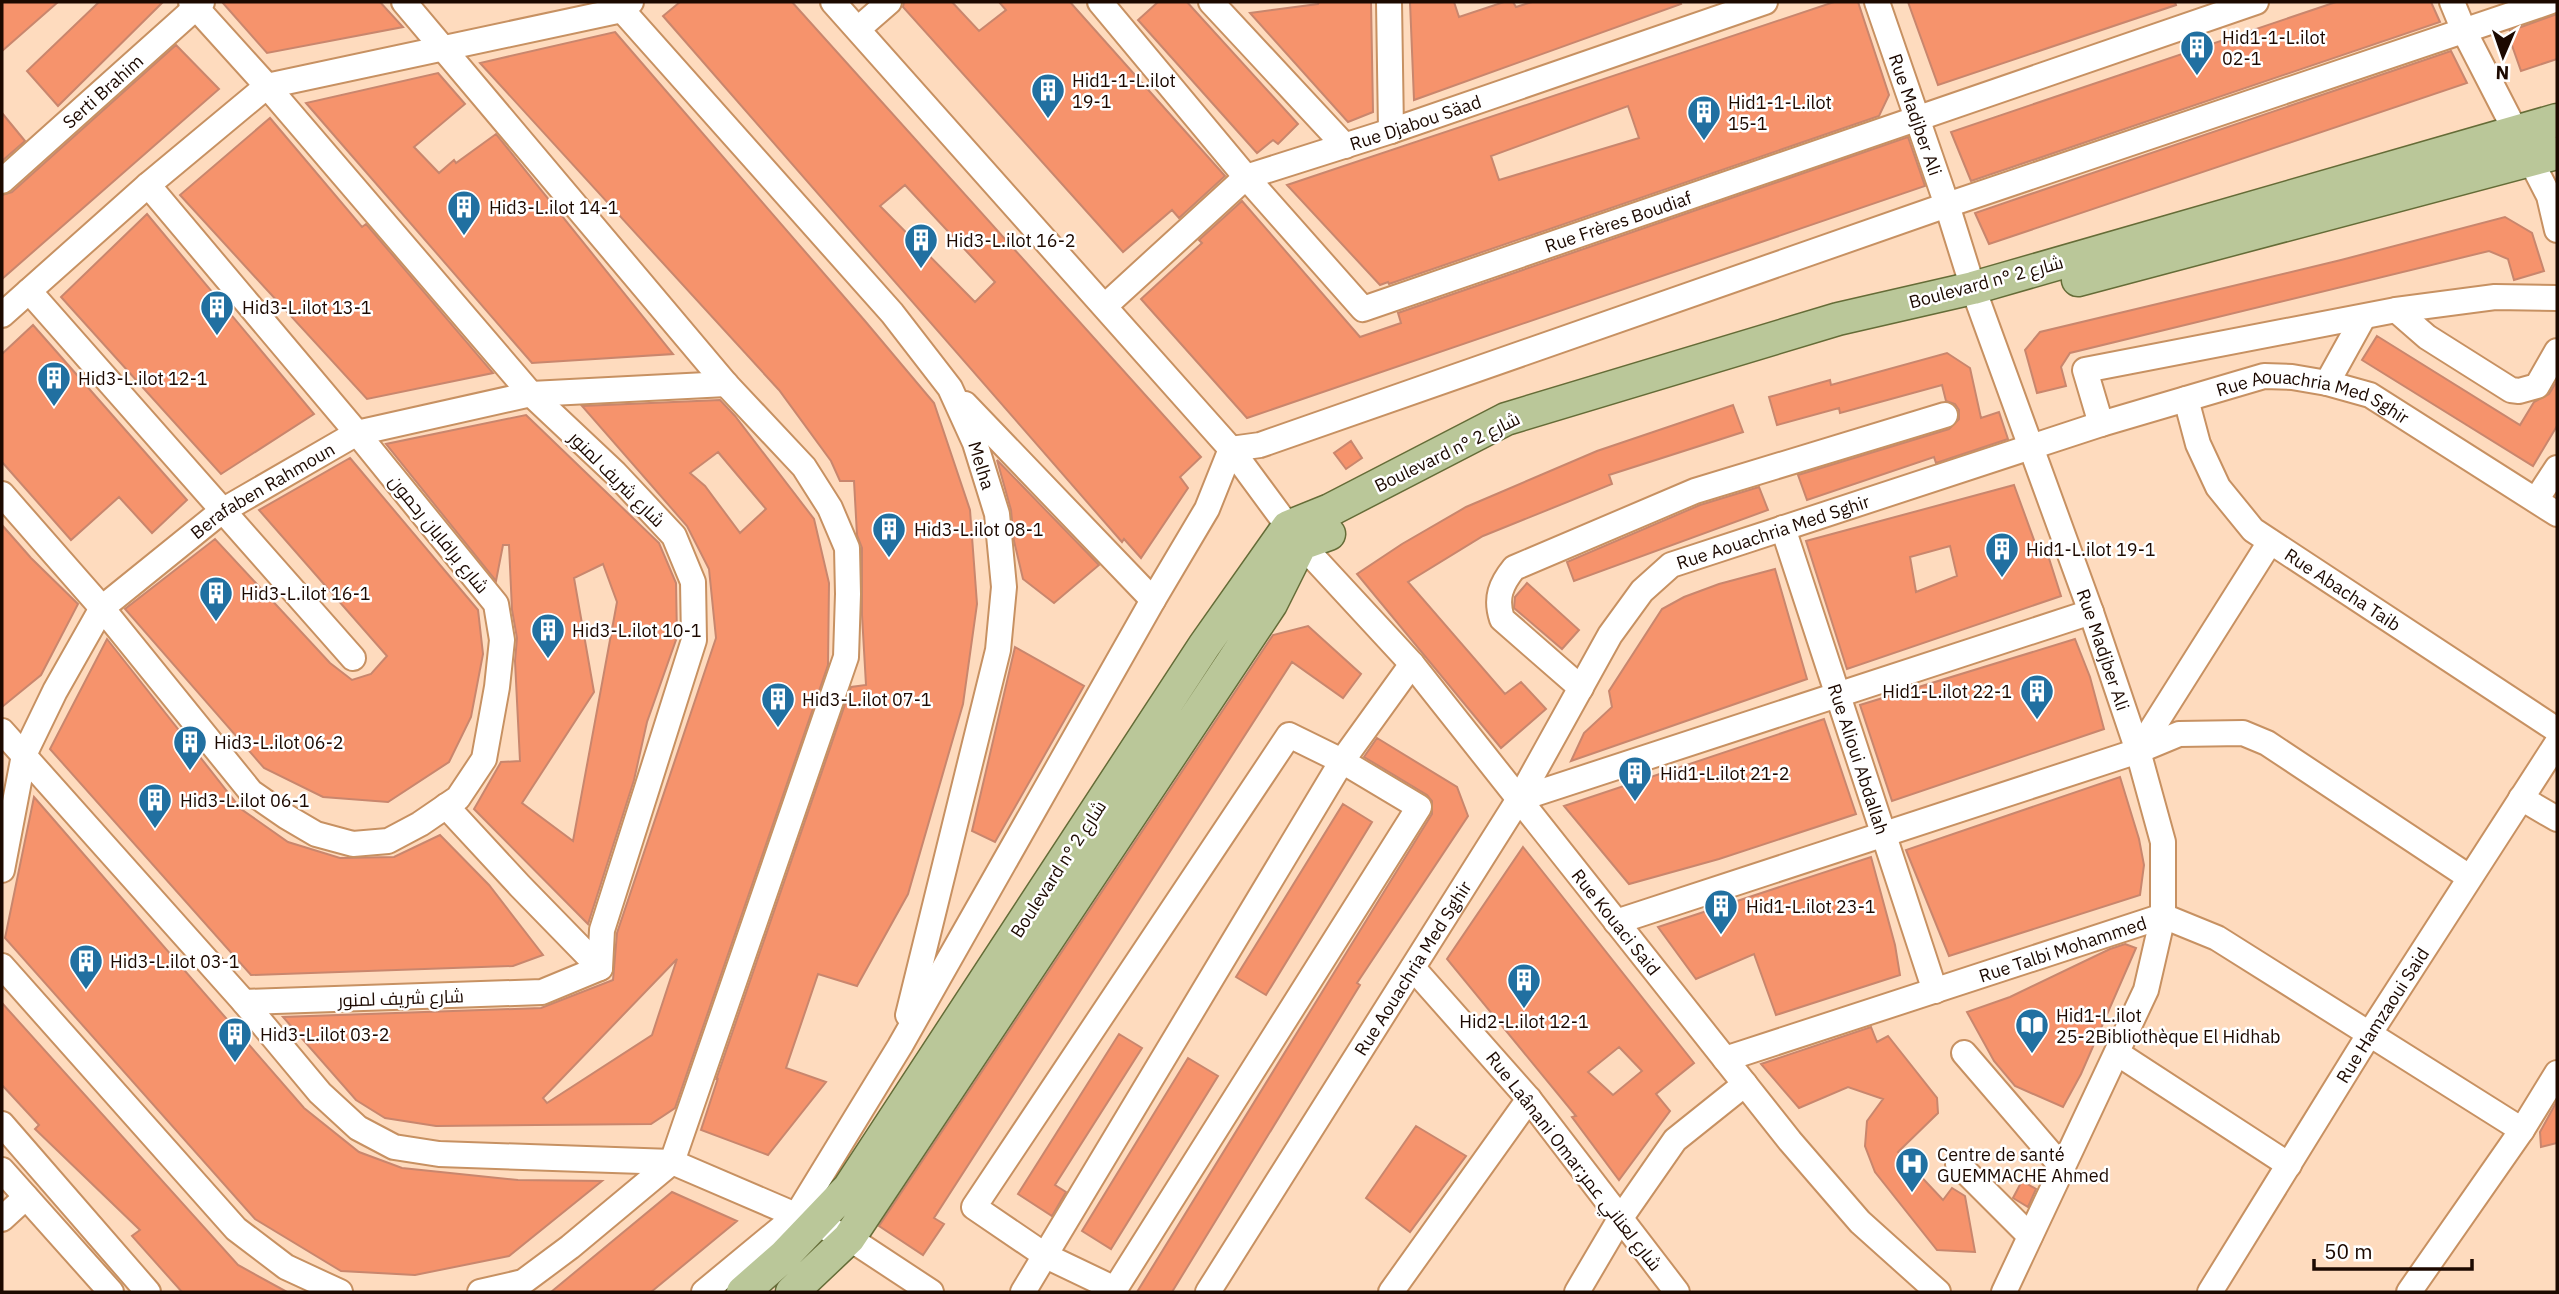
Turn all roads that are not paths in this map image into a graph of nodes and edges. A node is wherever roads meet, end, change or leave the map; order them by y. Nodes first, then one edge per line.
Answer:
1 (404, 2) edge
2 (833, 2) edge
3 (889, 2) edge
4 (1211, 2) edge
5 (1389, 2) edge
6 (1765, 2) edge
7 (1877, 2) edge
8 (2256, 2) edge
9 (2452, 2) edge
10 (2549, 2) edge
11 (196, 3) edge
12 (623, 5) edge
13 (1113, 6) edge
14 (858, 29) junction
15 (2464, 31) junction
16 (444, 48) junction
17 (267, 86) junction
18 (1917, 118) junction
19 (2557, 120) edge
20 (1391, 131) junction
21 (2515, 132) junction
22 (1345, 146) junction
23 (2544, 157) edge
24 (1246, 177) junction
25 (2, 181) edge
26 (148, 185) junction
27 (2553, 195) edge
28 (1947, 205) junction
29 (2557, 230) edge
30 (29, 291) junction
31 (1977, 297) junction
32 (2557, 298) edge
33 (1105, 306) junction
34 (2396, 310) junction
35 (2, 315) edge
36 (2363, 318) junction
37 (2557, 351) edge
38 (2327, 383) junction
39 (726, 384) junction
40 (950, 388) junction
41 (531, 394) junction
42 (2186, 399) junction
43 (1945, 415) dead end
44 (2101, 424) junction
45 (357, 433) junction
46 (2031, 447) junction
47 (1231, 449) junction
48 (2557, 468) edge
49 (2, 494) edge
50 (2536, 500) junction
51 (222, 511) junction
52 (2557, 514) edge
53 (1783, 528) junction
54 (1295, 536) junction
55 (2270, 542) junction
56 (1153, 600) junction
57 (102, 608) junction
58 (2091, 612) junction
59 (353, 658) dead end
60 (1412, 664) junction
61 (1581, 688) junction
62 (1838, 695) junction
63 (2557, 730) edge
64 (2, 731) edge
65 (2557, 743) edge
66 (2138, 751) junction
67 (24, 755) junction
68 (1342, 761) junction
69 (2521, 798) junction
70 (1519, 799) junction
71 (446, 806) junction
72 (2557, 819) edge
73 (1884, 834) junction
74 (2, 870) edge
75 (2469, 877) junction
76 (2163, 916) junction
77 (1616, 922) junction
78 (2, 966) edge
79 (600, 968) junction
80 (1413, 968) junction
81 (1935, 991) junction
82 (244, 1002) junction
83 (2370, 1033) junction
84 (900, 1046) junction
85 (2117, 1053) junction
86 (1964, 1054) dead end
87 (1725, 1059) junction
88 (2557, 1073) edge
89 (1745, 1084) junction
90 (1529, 1100) junction
91 (2, 1124) edge
92 (2522, 1130) junction
93 (672, 1162) junction
94 (1958, 1164) dead end
95 (2289, 1165) junction
96 (2063, 1168) junction
97 (2, 1170) edge
98 (26, 1197) junction
99 (2, 1219) edge
100 (1620, 1219) junction
101 (805, 1220) junction
102 (2030, 1236) junction
103 (849, 1238) junction
104 (1046, 1256) junction
105 (1211, 1291) edge
106 (111, 1292) edge
107 (148, 1292) edge
108 (340, 1292) edge
109 (480, 1292) edge
110 (704, 1292) edge
111 (743, 1292) edge
112 (793, 1292) edge
113 (931, 1292) edge
114 (1023, 1292) edge
115 (1391, 1292) edge
116 (1577, 1292) edge
117 (1677, 1292) edge
118 (1938, 1292) edge
119 (2004, 1292) edge
120 (2210, 1292) edge
121 (2409, 1292) edge

1 - 16 street
2 - 14 street, Rue Kouaci Said
3 - 14 street
4 - 22 street
5 - 20 street
6 - 20 street, Rue Djabou Säad
7 - 18 street, Rue Madjber Ali
8 - 18 street, Rue Frères Boudiaf
9 - 15 street
10 - 15 street
11 - 17 street, شارع شريف لمنور
11 - 25 street, Serti Brahim
12 - 16 street
12 - 40 street, Melha
13 - 24 street, Rue Frères Boudiaf
14 - 33 street, Rue Kouaci Said
15 - 21 street
15 - 28 street
16 - 17 street
16 - 39 street
17 - 26 street
17 - 41 street, شارع شريف لمنور
18 - 24 street, Rue Frères Boudiaf
18 - 28 street, Rue Madjber Ali
19 - 21 main road, Boulevard n° شارع 2
20 - 22 street, Rue Djabou Säad
21 - 23 street
21 - 31 main road, Boulevard n° شارع 2
22 - 24 street, Rue Djabou Säad
23 - 27 street
23 - 31 main road, Boulevard n° شارع 2
24 - 33 street, Rue Djabou Säad
26 - 30 street
26 - 45 street, شارع برافابان رحمون
27 - 29 street
28 - 31 street, Rue Madjber Ali
28 - 47 street
30 - 35 street
30 - 51 street
31 - 46 street, Rue Madjber Ali
31 - 54 main road, Boulevard n° شارع 2
32 - 34 street
33 - 47 street, Rue Kouaci Said
34 - 36 street
34 - 37 street
36 - 38 street
36 - 44 street
38 - 42 street, Rue Aouachria Med Sghir
38 - 50 street, Rue Aouachria Med Sghir
39 - 41 street, Berafaben Rahmoun
39 - 93 street
40 - 56 street
40 - 84 street, Melha
41 - 45 street, Berafaben Rahmoun
41 - 79 street, شارع شريف لمنور
42 - 44 street, Rue Aouachria Med Sghir
42 - 55 street, Rue Abacha Taib
43 - 61 street
44 - 46 street, Rue Aouachria Med Sghir
45 - 51 street, Berafaben Rahmoun
45 - 71 street, شارع برافابان رحمون
46 - 53 street, Rue Aouachria Med Sghir
46 - 58 street, Rue Madjber Ali
47 - 54 street, Rue Kouaci Said
47 - 56 street
48 - 50 street
49 - 57 street, شارع برافابان رحمون
50 - 52 street, Rue Aouachria Med Sghir
51 - 57 street, Berafaben Rahmoun
51 - 59 street
53 - 61 street, Rue Aouachria Med Sghir
53 - 62 street, Rue Alioui Abdallah
54 - 60 street, Rue Kouaci Said
54 - 101 main road, Boulevard n° شارع 2
54 - 103 main road, Boulevard n° شارع 2
55 - 63 street, Rue Abacha Taib
55 - 66 street
56 - 84 street
57 - 67 street, Berafaben Rahmoun
57 - 71 street, شارع برافابان رحمون
58 - 62 street
58 - 66 street, Rue Madjber Ali
60 - 68 street
60 - 70 street, Rue Kouaci Said
61 - 70 street, Rue Aouachria Med Sghir
62 - 70 street
62 - 73 street, Rue Alioui Abdallah
64 - 67 street
65 - 69 street, Rue Hamzaoui Said
66 - 73 street
66 - 75 street
66 - 76 street, Rue Madjber Ali
67 - 74 street, Berafaben Rahmoun
67 - 82 street
68 - 104 street
68 - 104 street
68 - 104 street
69 - 72 street
69 - 75 street, Rue Hamzaoui Said
70 - 77 street, Rue Kouaci Said
70 - 80 street, Rue Aouachria Med Sghir
71 - 79 street
73 - 77 street
73 - 81 street, Rue Alioui Abdallah
75 - 83 street, Rue Hamzaoui Said
76 - 81 street, Rue Talbi Mohammed
76 - 83 street, Rue Talbi Mohammed
76 - 85 street, Rue Madjber Ali
77 - 87 street, Rue Kouaci Said
78 - 108 street
79 - 82 street, شارع شريف لمنور
80 - 90 street, Rue Laânani Omar;شارع لعناني عمر
80 - 105 street, Rue Aouachria Med Sghir
81 - 87 street, Rue Talbi Mohammed
82 - 93 street
83 - 92 street, Rue Talbi Mohammed
83 - 95 street, Rue Hamzaoui Said
84 - 101 street
85 - 95 street
85 - 96 street, Rue Madjber Ali
86 - 96 street
87 - 89 street, Rue Kouaci Said
88 - 92 street
89 - 100 street
89 - 118 street, Rue Kouaci Said
90 - 100 street, Rue Laânani Omar;شارع لعناني عمر
90 - 115 street
91 - 107 street
92 - 121 street
93 - 101 street
93 - 109 street
94 - 102 street
95 - 120 street, Rue Hamzaoui Said
96 - 102 street, Rue Madjber Ali
97 - 98 street
98 - 99 street
98 - 106 street
100 - 116 street
100 - 117 street, Rue Laânani Omar;شارع لعناني عمر
101 - 103 street
101 - 110 street
101 - 111 main road, Boulevard n° شارع 2
102 - 119 street, Rue Madjber Ali
103 - 112 main road, Boulevard n° شارع 2
103 - 113 street
104 - 114 street

